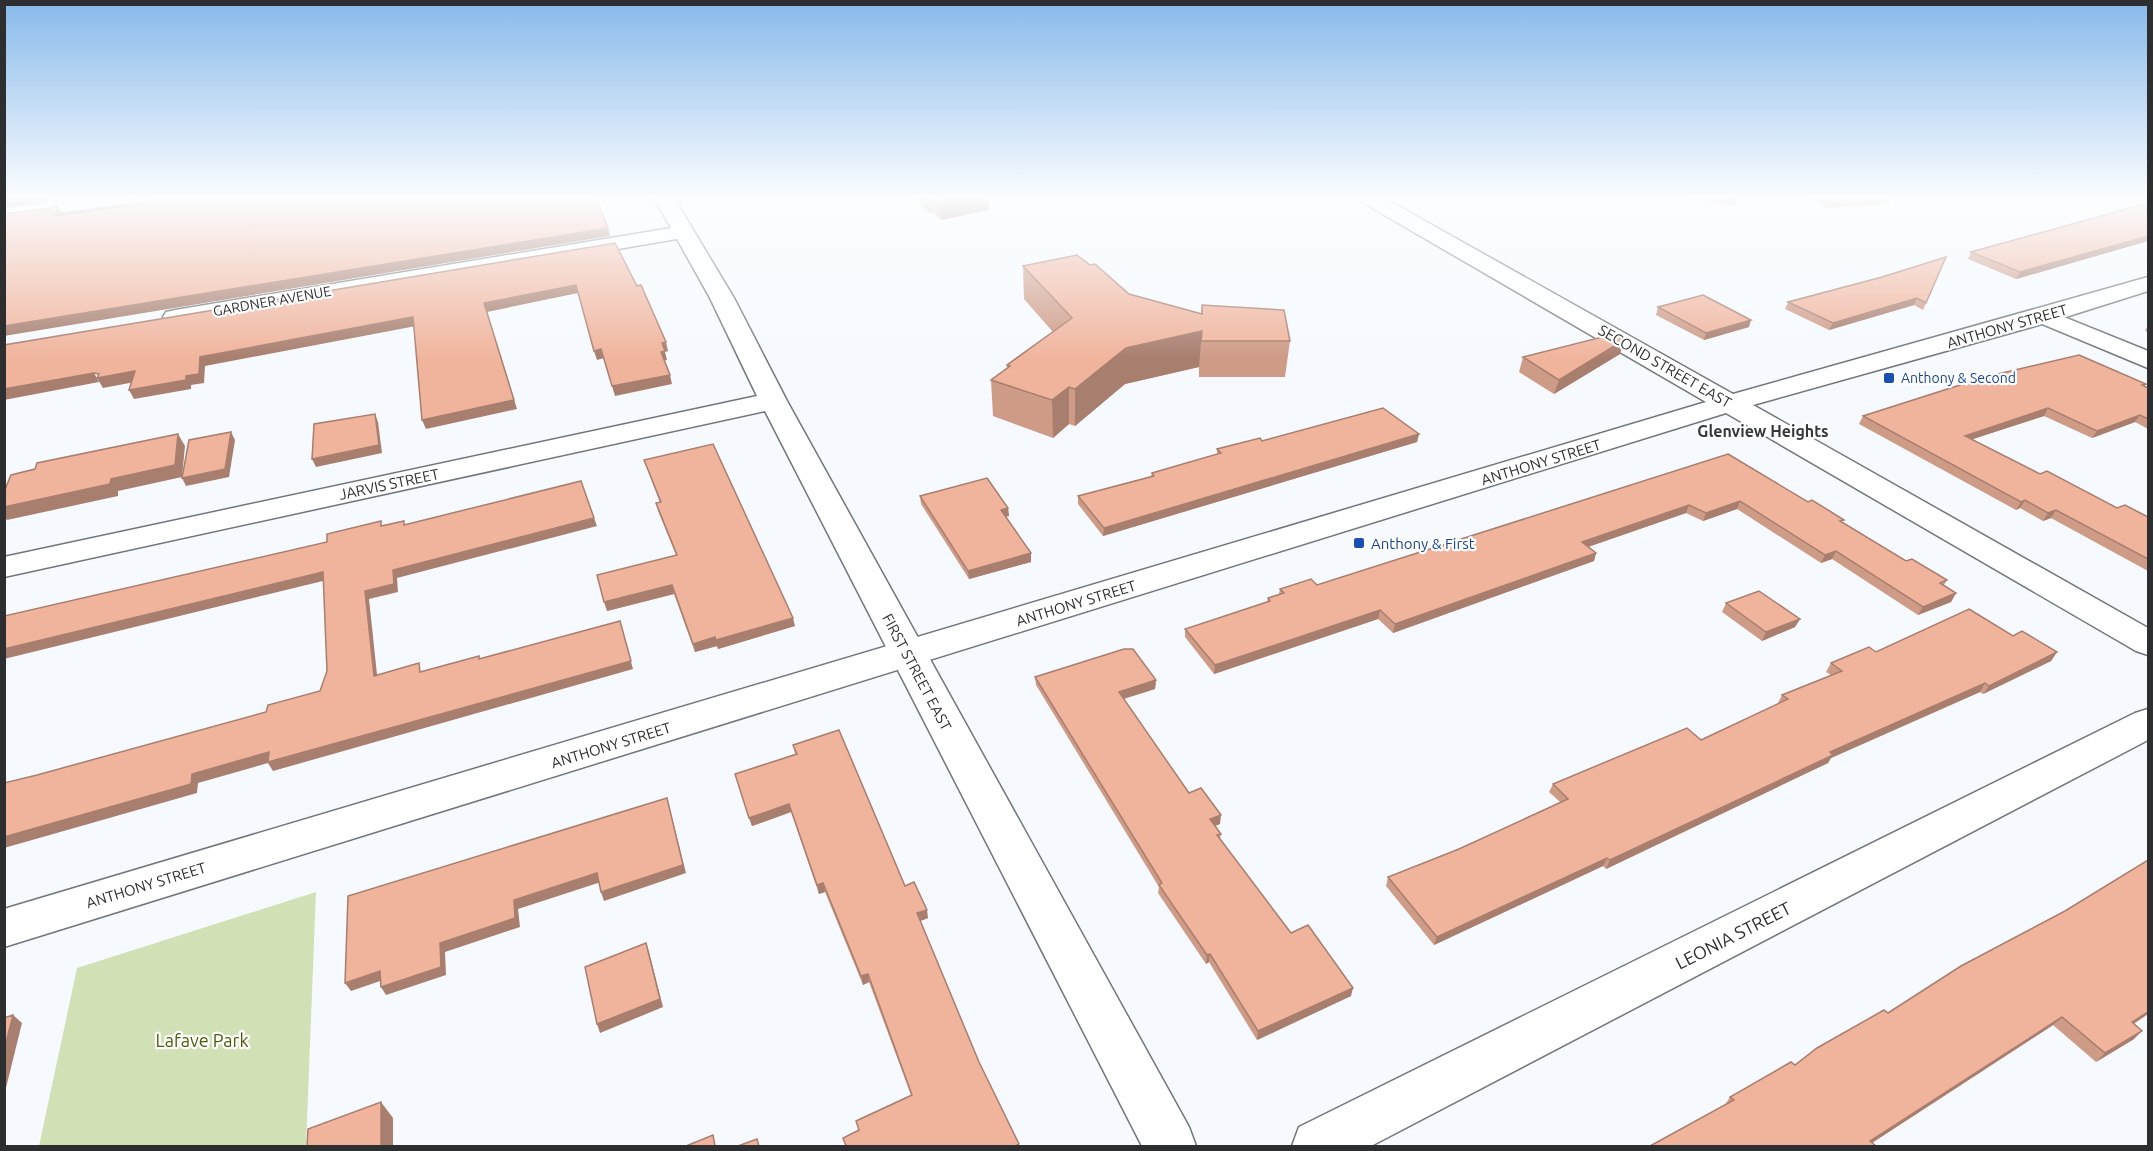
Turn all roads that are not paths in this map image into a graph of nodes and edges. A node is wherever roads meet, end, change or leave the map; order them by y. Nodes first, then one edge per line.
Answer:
1 (564, 252) edge
2 (694, 252) edge
3 (1464, 252) edge
4 (2148, 284) edge
5 (2044, 316) junction
6 (156, 320) edge
7 (2148, 360) edge
8 (773, 401) junction
9 (1731, 403) junction
10 (4, 567) edge
11 (2148, 643) edge
12 (908, 655) junction
13 (2148, 723) edge
14 (4, 928) edge
15 (1170, 1146) edge
16 (1318, 1146) edge

1 - 6 street, GARDNER AVENUE
2 - 8 street, FIRST STREET EAST
3 - 9 street, SECOND STREET EAST
4 - 5 street, ANTHONY STREET
5 - 7 street
5 - 9 street, ANTHONY STREET
8 - 10 street, JARVIS STREET
8 - 12 street, FIRST STREET EAST
9 - 11 street, SECOND STREET EAST
9 - 12 street, ANTHONY STREET
12 - 14 street, ANTHONY STREET
12 - 15 street, FIRST STREET EAST
13 - 16 street, LEONIA STREET

